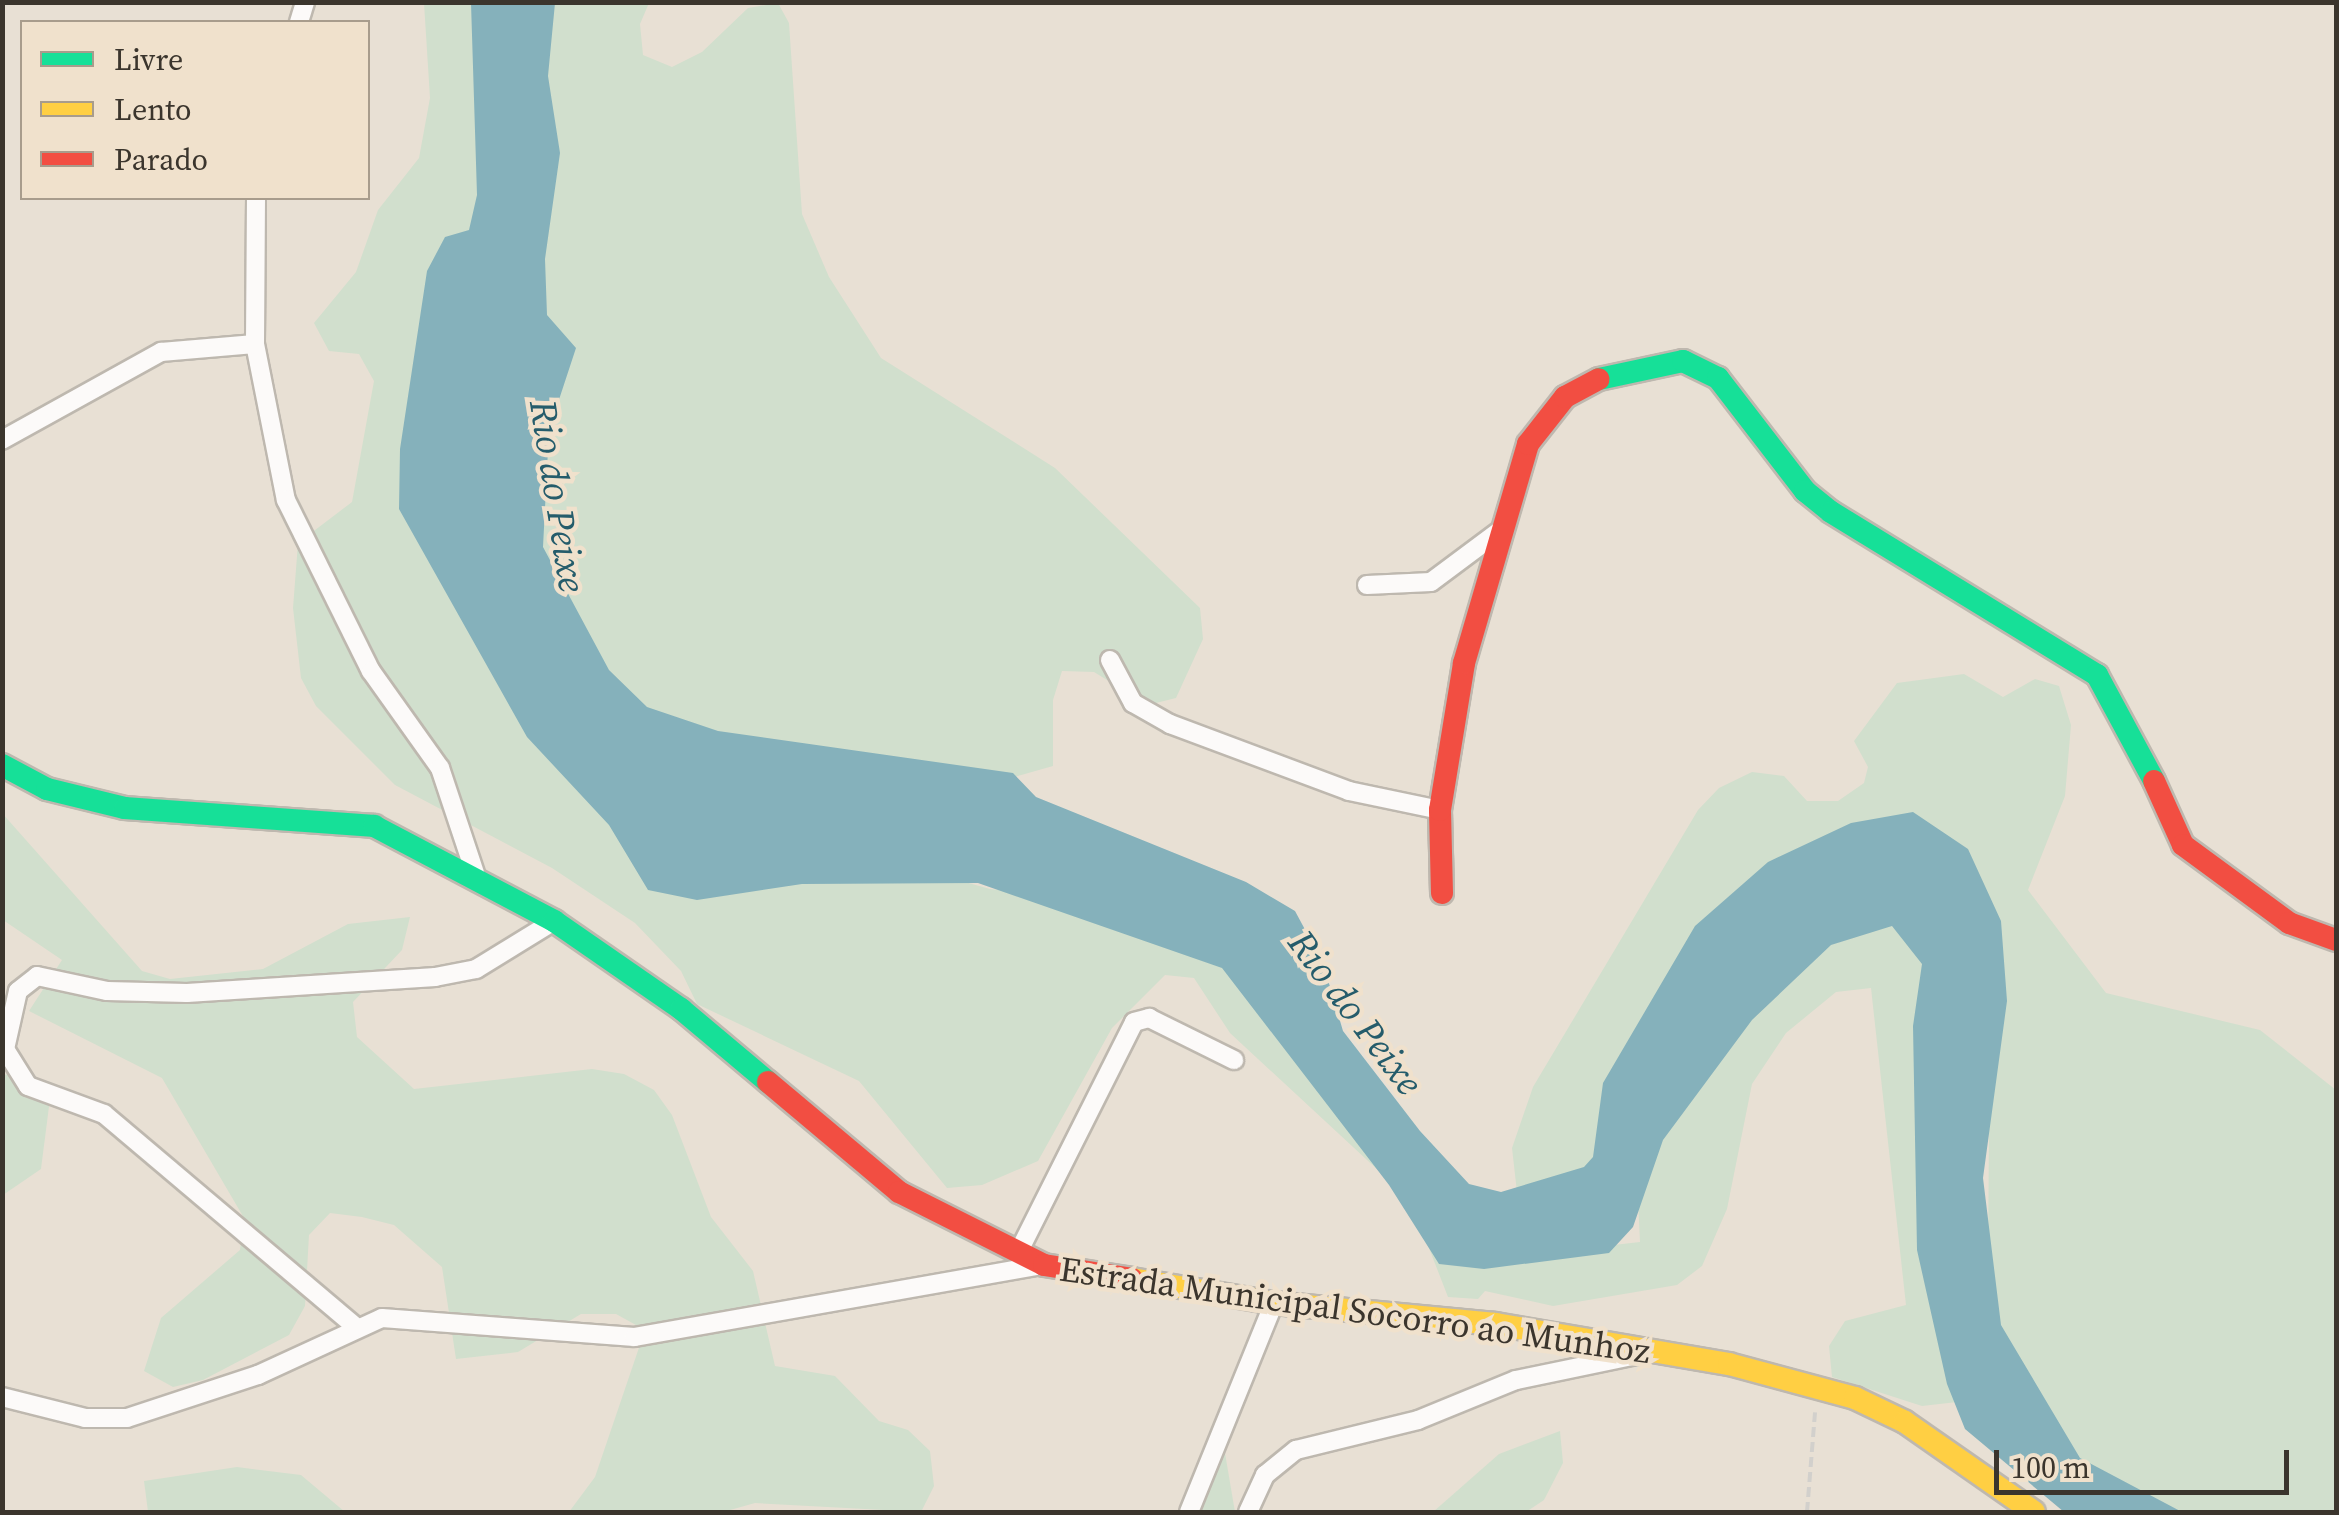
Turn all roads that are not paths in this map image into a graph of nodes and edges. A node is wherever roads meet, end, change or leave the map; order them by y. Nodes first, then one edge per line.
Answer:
1 (256, 200) edge
2 (254, 344) junction
3 (2, 440) edge
4 (1498, 532) junction
5 (1368, 585) dead end
6 (1110, 660) dead end
7 (2, 764) edge
8 (1440, 810) junction
9 (476, 876) junction
10 (1442, 893) dead end
11 (554, 921) junction
12 (2336, 940) edge
13 (1234, 1060) dead end
14 (1018, 1253) junction
15 (1044, 1266) junction
16 (1274, 1303) junction
17 (356, 1326) junction
18 (1651, 1352) junction
19 (2, 1397) edge
20 (1189, 1512) edge
21 (1248, 1512) edge
22 (2034, 1512) edge

1 - 2 street
2 - 3 street
2 - 9 street
4 - 5 street
4 - 8 street
4 - 12 street
6 - 8 street
7 - 9 street, Estrada Municipal Socorro ao Munhoz
8 - 10 street
9 - 11 street, Estrada Municipal Socorro ao Munhoz
11 - 14 street, Estrada Municipal Socorro ao Munhoz
11 - 17 street
13 - 14 street
14 - 15 street, Estrada Municipal Socorro ao Munhoz
15 - 16 street, Estrada Municipal Socorro ao Munhoz
15 - 17 street
16 - 18 street, Estrada Municipal Socorro ao Munhoz
16 - 20 street
17 - 19 street
18 - 21 street
18 - 22 street, Estrada Municipal Socorro ao Munhoz

